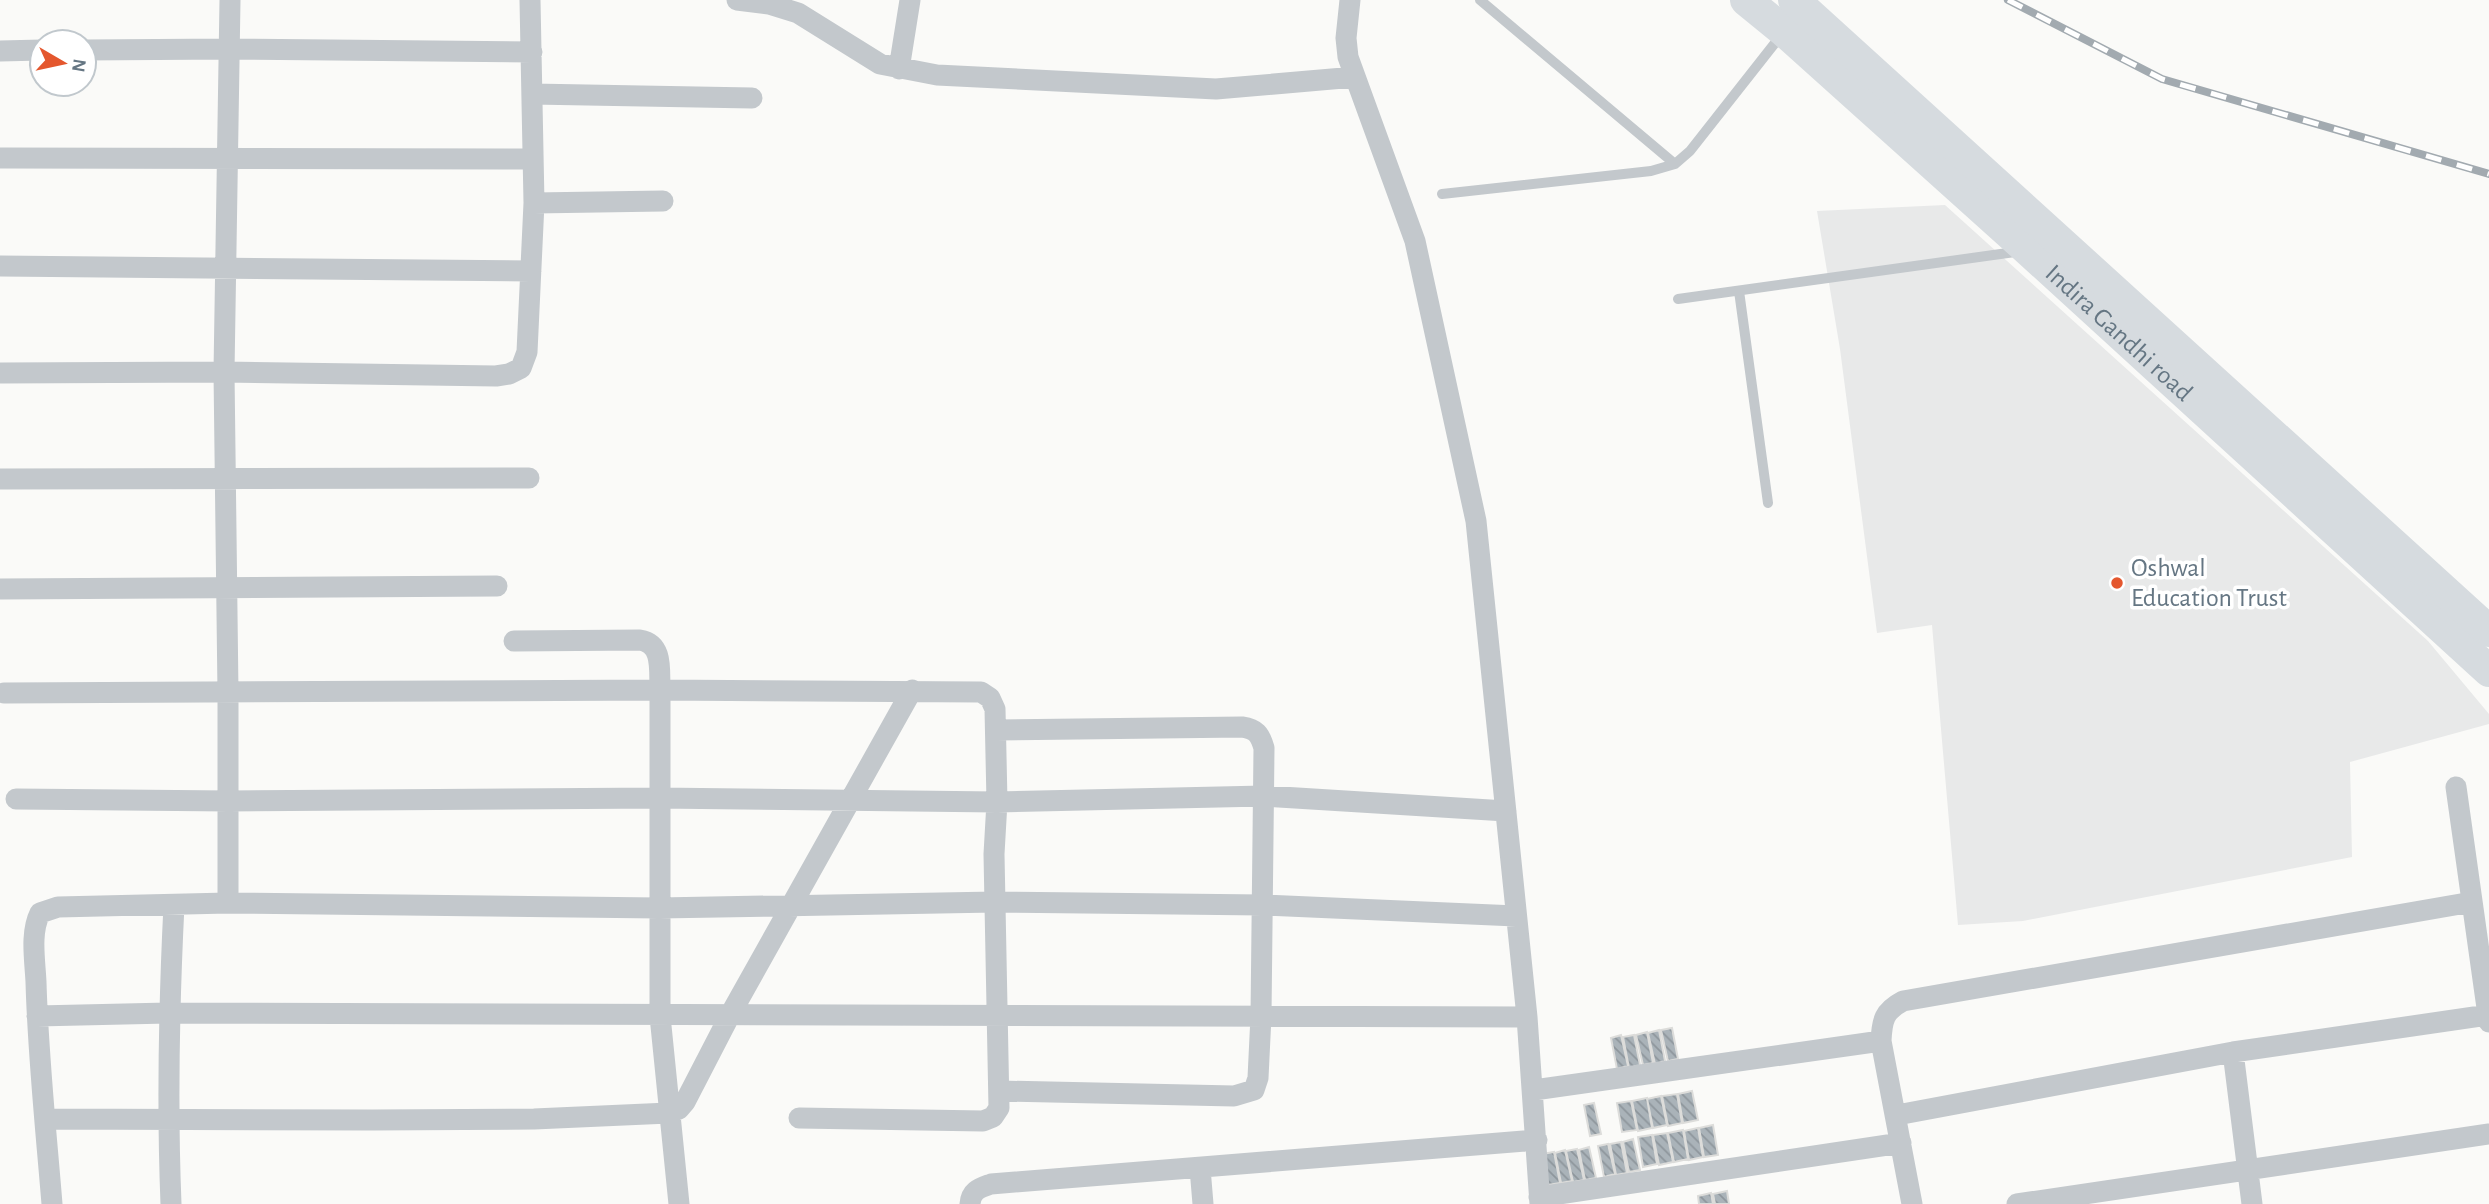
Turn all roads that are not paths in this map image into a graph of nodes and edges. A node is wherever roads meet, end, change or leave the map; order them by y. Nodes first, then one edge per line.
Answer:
1 (230, 0) edge
2 (530, 0) edge
3 (737, 0) edge
4 (910, 0) edge
5 (1350, 0) edge
6 (1480, 0) edge
7 (1745, 0) edge
8 (1794, 0) edge
9 (799, 6) edge
10 (1784, 31) junction
11 (229, 48) junction
12 (28, 50) edge
13 (98, 50) edge
14 (0, 51) edge
15 (531, 52) junction
16 (899, 69) junction
17 (1355, 77) junction
18 (532, 94) junction
19 (752, 98) dead end
20 (0, 158) edge
21 (228, 158) junction
22 (533, 159) junction
23 (1675, 163) junction
24 (1442, 194) dead end
25 (663, 201) dead end
26 (534, 203) junction
27 (2028, 250) junction
28 (0, 266) edge
29 (226, 269) junction
30 (531, 271) junction
31 (1739, 291) junction
32 (1678, 299) dead end
33 (224, 372) junction
34 (0, 373) edge
35 (529, 478) dead end
36 (0, 479) edge
37 (225, 479) junction
38 (1768, 503) dead end
39 (227, 586) junction
40 (496, 586) dead end
41 (0, 589) edge
42 (2489, 631) edge
43 (514, 641) dead end
44 (2489, 671) edge
45 (660, 690) junction
46 (912, 690) junction
47 (4, 693) dead end
48 (228, 693) junction
49 (996, 730) junction
50 (2456, 787) dead end
51 (1264, 796) junction
52 (659, 798) junction
53 (16, 799) dead end
54 (229, 801) junction
55 (849, 802) junction
56 (996, 802) junction
57 (1506, 811) junction
58 (995, 902) junction
59 (2472, 902) junction
60 (228, 903) junction
61 (174, 905) junction
62 (1263, 905) junction
63 (790, 906) junction
64 (659, 908) junction
65 (1516, 916) junction
66 (2484, 944) edge
67 (168, 1013) junction
68 (730, 1015) junction
69 (997, 1015) junction
70 (37, 1016) junction
71 (660, 1016) junction
72 (1261, 1016) junction
73 (1528, 1017) junction
74 (2488, 1018) edge
75 (1881, 1041) junction
76 (2233, 1052) junction
77 (1534, 1090) junction
78 (1000, 1091) junction
79 (669, 1113) junction
80 (1896, 1115) junction
81 (167, 1118) junction
82 (799, 1118) dead end
83 (45, 1119) junction
84 (2489, 1134) edge
85 (1537, 1140) junction
86 (1901, 1143) junction
87 (1200, 1168) junction
88 (2246, 1170) junction
89 (1540, 1201) edge
90 (52, 1204) edge
91 (171, 1204) edge
92 (679, 1204) edge
93 (970, 1204) edge
94 (1203, 1204) edge
95 (1912, 1204) edge
96 (2017, 1204) edge
97 (2252, 1204) edge

1 - 11 street
2 - 15 street
3 - 9 street
4 - 16 street
5 - 17 street
6 - 23 lane
7 - 10 main road, Indira Gandhi road
8 - 42 main road, Indira Gandhi road
9 - 16 street
10 - 23 lane
10 - 27 main road, Indira Gandhi road
11 - 13 street
11 - 15 street
11 - 21 street
12 - 14 street
15 - 18 street
16 - 17 street
17 - 57 street
18 - 19 street
18 - 22 street
20 - 21 street
21 - 22 street
21 - 29 street
22 - 26 street
23 - 24 lane
25 - 26 street
26 - 30 street
27 - 31 lane
27 - 44 main road, Indira Gandhi road
28 - 29 street
29 - 30 street
29 - 33 street
30 - 33 street
31 - 32 lane
31 - 38 lane
33 - 34 street
33 - 37 street
35 - 37 street
36 - 37 street
37 - 39 street
39 - 40 street
39 - 41 street
39 - 48 street
43 - 45 street
45 - 46 street
45 - 48 street
45 - 52 street
46 - 49 street
46 - 55 street
47 - 48 street
48 - 54 street
49 - 51 street
49 - 56 street
50 - 59 street
51 - 56 street
51 - 57 street
51 - 62 street
52 - 54 street
52 - 55 street
52 - 64 street
53 - 54 street
54 - 60 street
55 - 56 street
55 - 63 street
56 - 58 street
57 - 65 street
58 - 62 street
58 - 63 street
58 - 69 street
59 - 66 street
59 - 75 street
60 - 61 street
60 - 64 street
61 - 67 street
61 - 70 street
62 - 65 street
62 - 72 street
63 - 64 street
63 - 68 street
64 - 71 street
65 - 73 street
66 - 74 street
67 - 70 street
67 - 71 street
67 - 81 street
68 - 69 street
68 - 71 street
68 - 79 street
69 - 72 street
69 - 78 street
70 - 83 street
71 - 79 street
72 - 73 street
72 - 78 street
73 - 77 street
74 - 76 street
75 - 77 street
75 - 80 street
76 - 80 street
76 - 88 street
77 - 85 street
78 - 82 street
79 - 81 street
79 - 92 street
80 - 86 street
81 - 83 street
81 - 91 street
83 - 90 street
84 - 88 street
85 - 87 street
85 - 89 street
86 - 89 street
86 - 95 street
87 - 93 street
87 - 94 street
88 - 96 street
88 - 97 street

